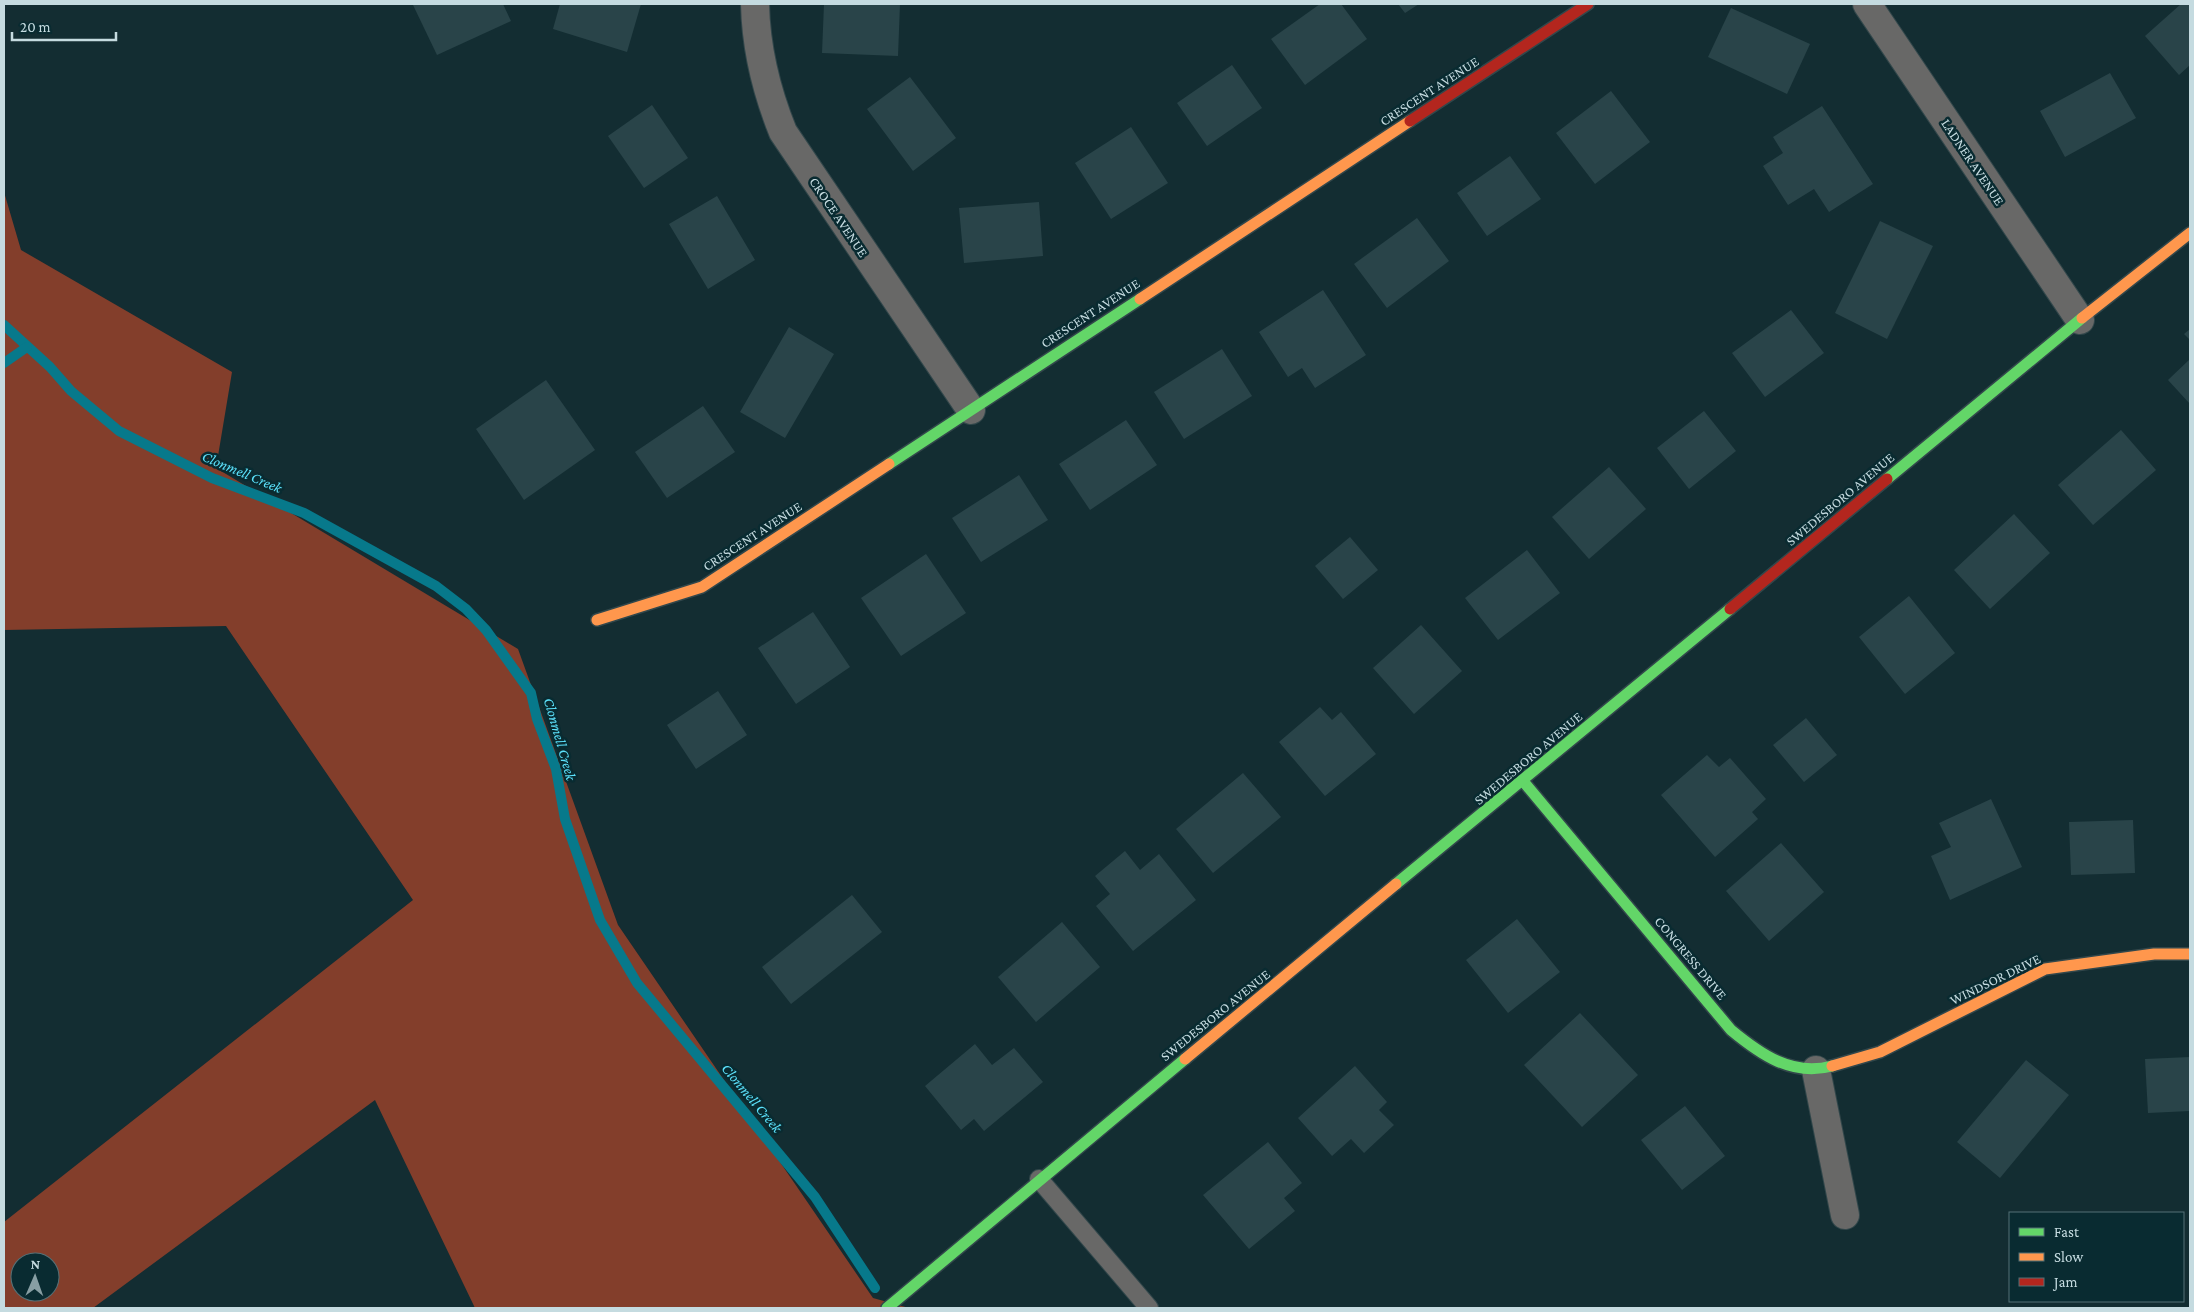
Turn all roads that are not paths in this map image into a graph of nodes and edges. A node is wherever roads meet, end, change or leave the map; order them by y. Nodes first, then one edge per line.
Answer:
1 (755, 4) edge
2 (1588, 4) edge
3 (1867, 4) edge
4 (2190, 233) edge
5 (2080, 320) junction
6 (970, 410) junction
7 (597, 620) dead end
8 (1523, 781) junction
9 (2190, 954) edge
10 (1880, 1052) joint
11 (1816, 1070) junction
12 (1039, 1180) junction
13 (1845, 1215) dead end
14 (887, 1308) edge
15 (1148, 1308) edge

1 - 6 street, CROCE AVENUE
2 - 6 street, CRESCENT AVENUE
3 - 5 street, LADNER AVENUE
4 - 5 street, SWEDESBORO AVENUE
5 - 8 street, SWEDESBORO AVENUE
6 - 7 street, CRESCENT AVENUE
8 - 11 street, CONGRESS DRIVE
8 - 12 street, SWEDESBORO AVENUE
9 - 10 street, WINDSOR DRIVE
10 - 11 street, CONGRESS DRIVE
11 - 13 street
12 - 14 street, SWEDESBORO AVENUE
12 - 15 lane

